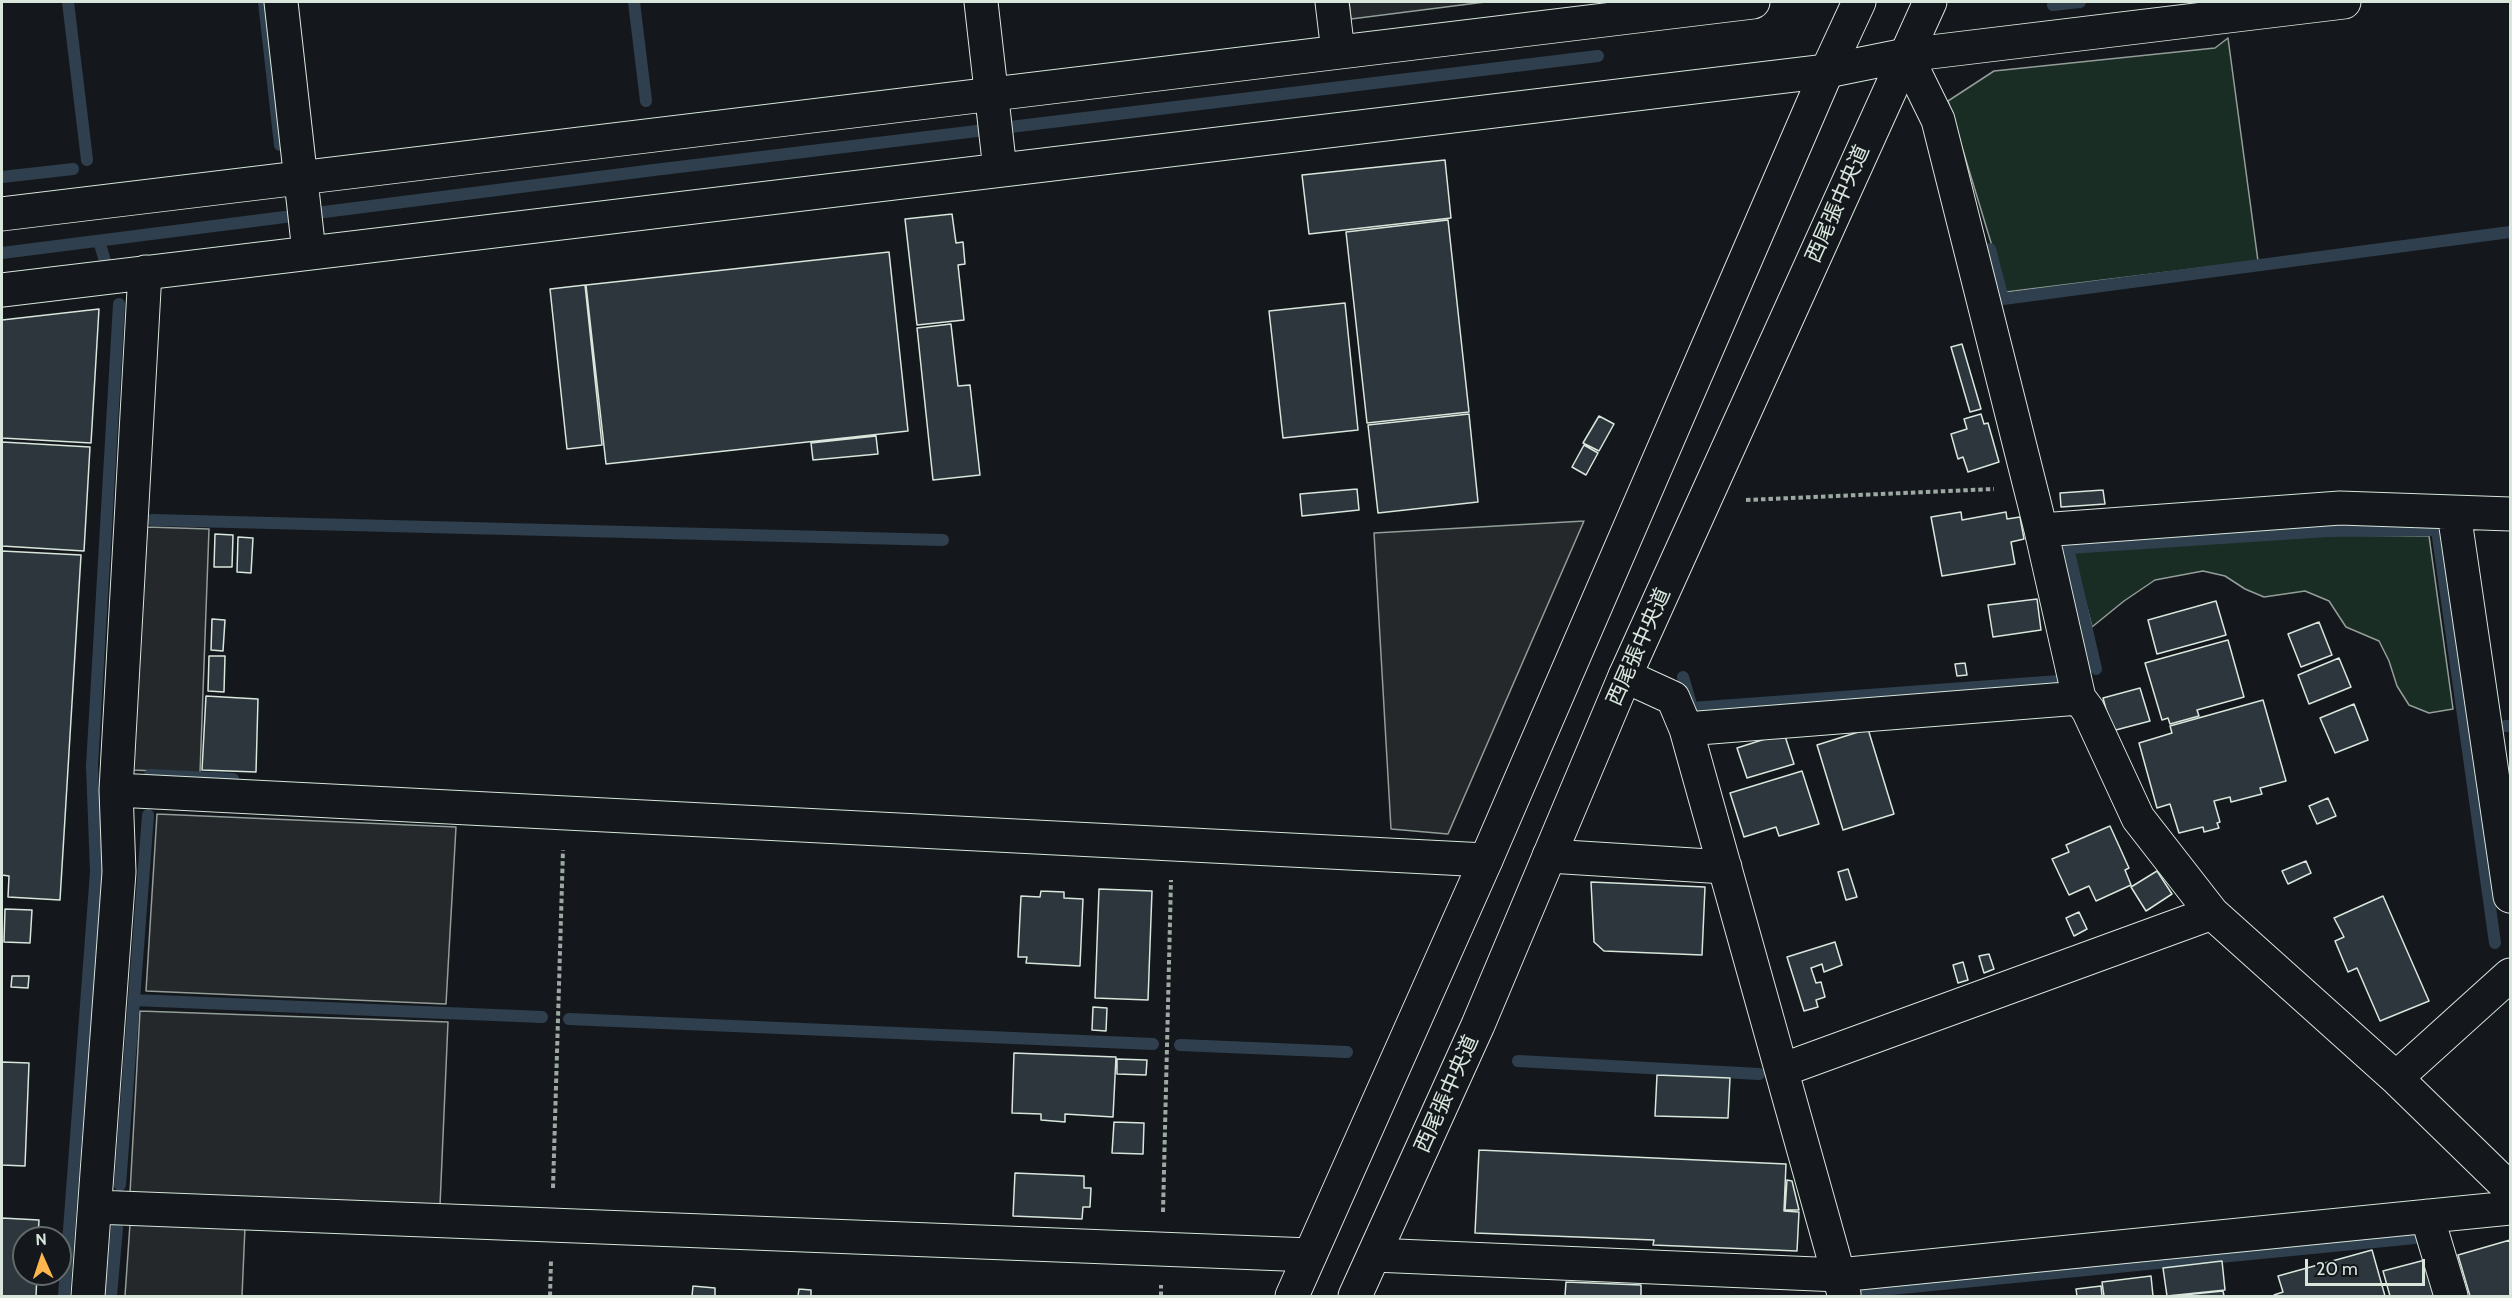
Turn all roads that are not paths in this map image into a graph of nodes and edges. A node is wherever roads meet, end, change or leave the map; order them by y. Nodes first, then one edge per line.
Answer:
1 (281, 2) edge
2 (981, 2) edge
3 (1332, 2) edge
4 (1753, 2) edge
5 (1859, 2) edge
6 (1930, 2) edge
7 (2344, 2) edge
8 (1338, 52) junction
9 (1906, 55) junction
10 (1827, 71) junction
11 (992, 101) junction
12 (999, 161) junction
13 (301, 184) junction
14 (2, 214) edge
15 (308, 242) junction
16 (145, 272) junction
17 (2, 290) edge
18 (2454, 513) junction
19 (2511, 514) edge
20 (2041, 530) junction
21 (1625, 676) junction
22 (2079, 698) junction
23 (1686, 729) junction
24 (116, 790) junction
25 (1549, 856) junction
26 (1486, 860) junction
27 (1725, 867) junction
28 (2511, 896) edge
29 (2212, 913) junction
30 (2511, 975) edge
31 (1782, 1070) junction
32 (2396, 1078) junction
33 (2511, 1189) edge
34 (94, 1207) junction
35 (2511, 1208) edge
36 (2427, 1216) junction
37 (1374, 1255) junction
38 (1310, 1256) junction
39 (1842, 1286) edge
40 (88, 1296) edge
41 (1292, 1296) edge
42 (1355, 1296) edge
43 (2451, 1296) edge

1 - 13 street
2 - 11 street
3 - 8 street
4 - 8 street
5 - 10 street
6 - 9 street, 西尾張中央道
7 - 9 street
8 - 11 street
9 - 10 street
9 - 20 street
9 - 21 street, 西尾張中央道
10 - 12 street
10 - 26 street
11 - 12 street
11 - 13 street
12 - 15 street
13 - 14 street
13 - 15 street
15 - 16 street
16 - 17 street
16 - 24 street
18 - 19 street
18 - 20 street
18 - 28 street
20 - 22 street
21 - 23 street
21 - 25 street, 西尾張中央道
22 - 23 street
22 - 29 street
23 - 27 street
24 - 26 street
24 - 34 street
25 - 27 street
25 - 37 street, 西尾張中央道
26 - 38 street
27 - 31 street
29 - 31 street
29 - 32 street
30 - 32 street
31 - 39 street
32 - 33 street
34 - 38 street
34 - 40 street
35 - 36 street
36 - 39 street
36 - 43 street
37 - 39 street
37 - 42 street, 西尾張中央道
38 - 41 street

